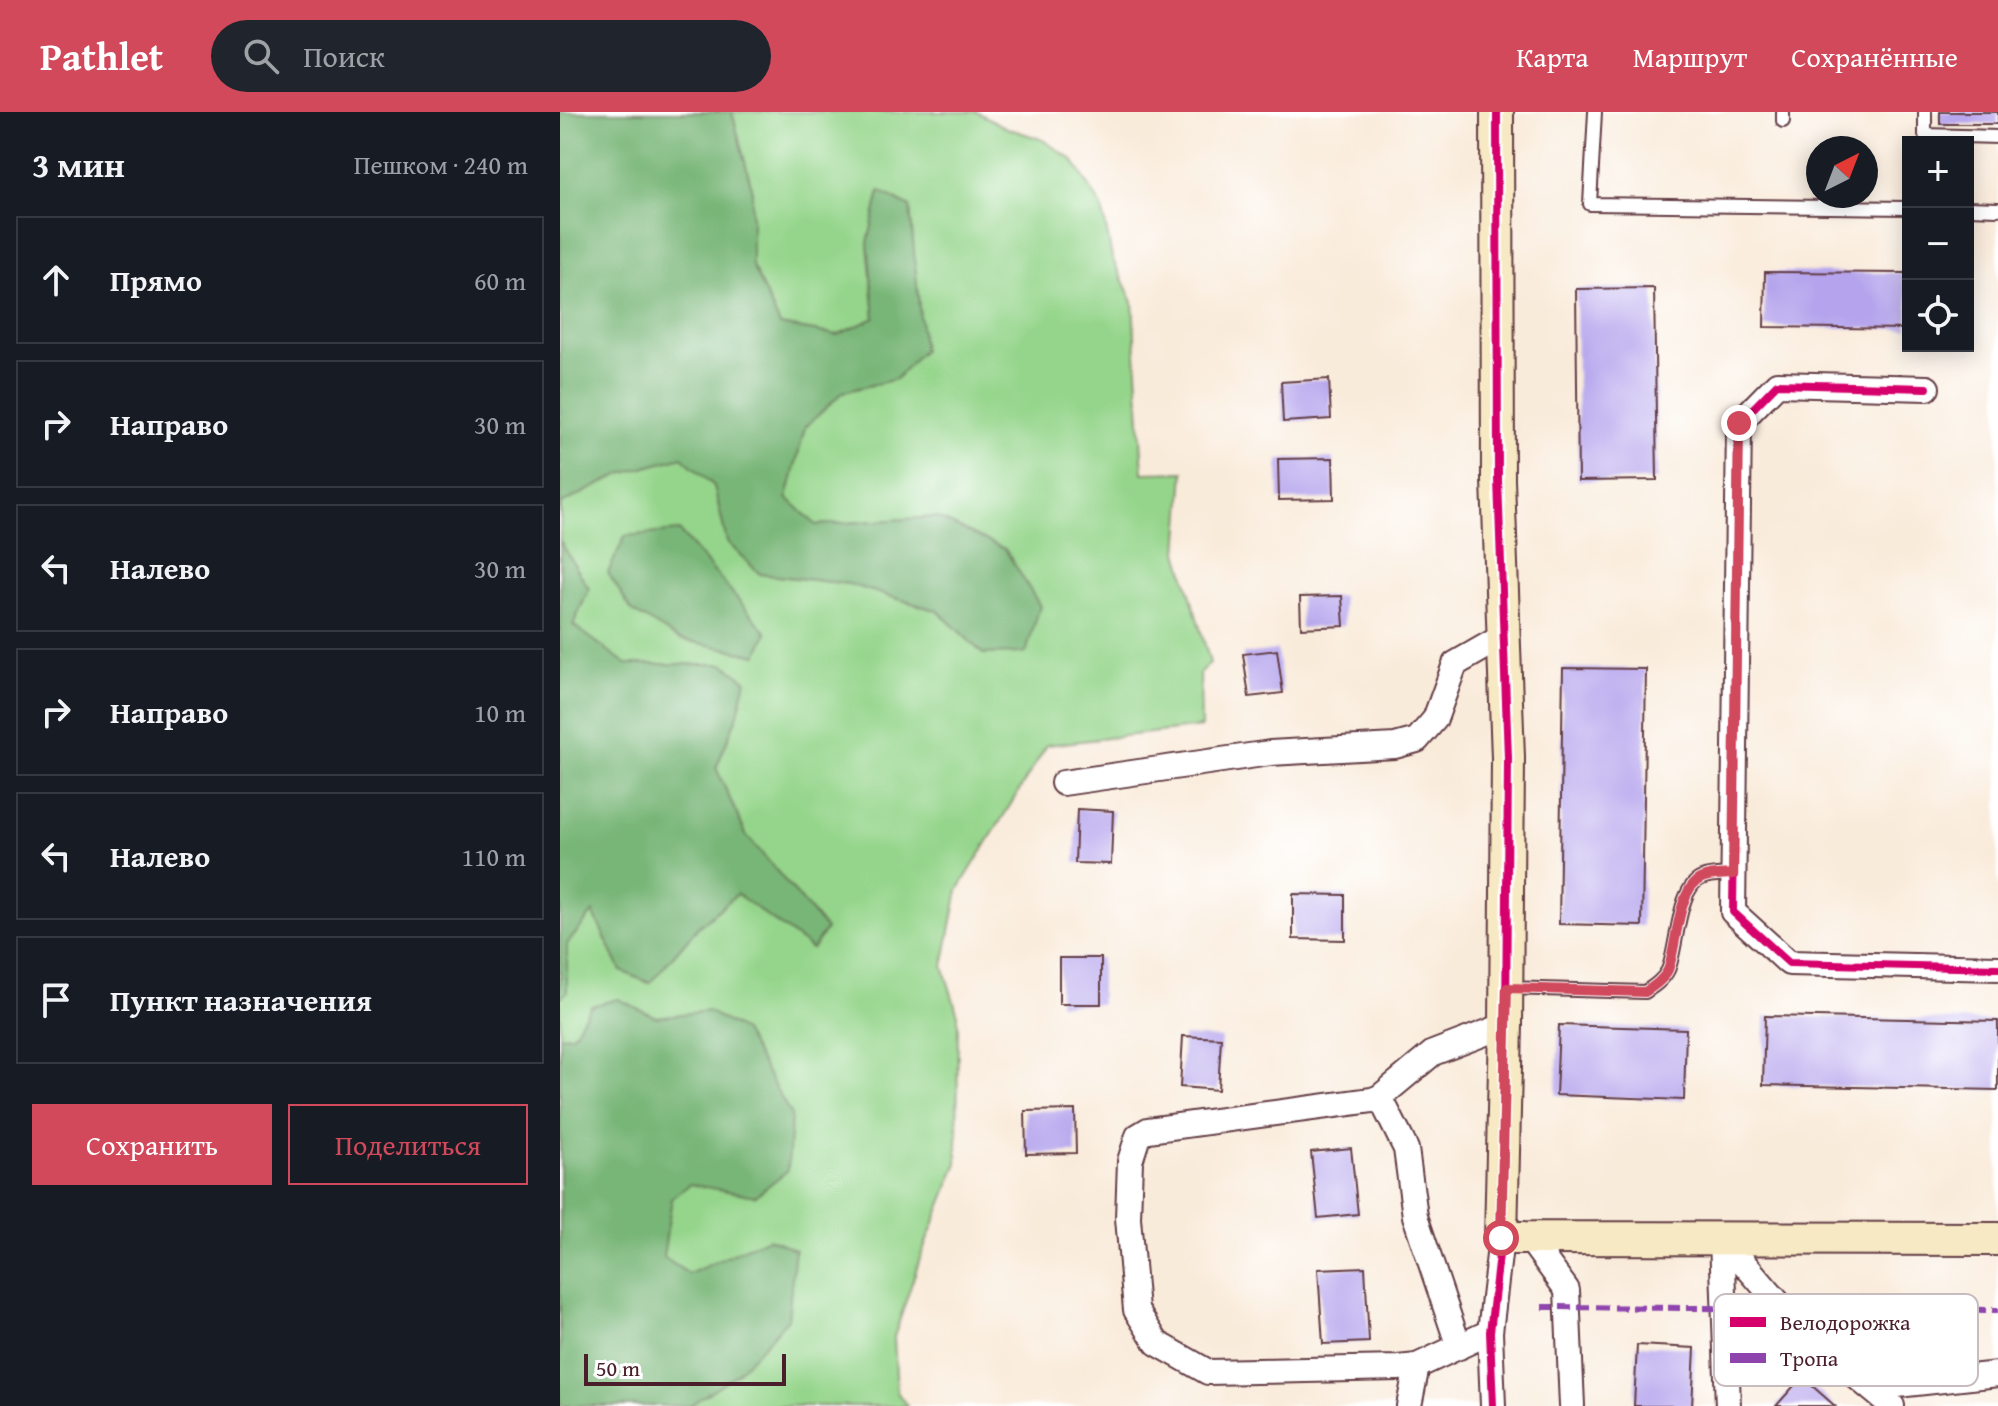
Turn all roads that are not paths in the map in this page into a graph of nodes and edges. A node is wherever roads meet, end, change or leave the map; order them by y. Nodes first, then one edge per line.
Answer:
1 (1497, 112) edge
2 (1595, 112) edge
3 (1925, 112) edge
4 (1998, 137) edge
5 (1902, 208) edge
6 (1974, 208) edge
7 (1998, 209) edge
8 (1927, 388) dead end
9 (1504, 636) junction
10 (1063, 783) dead end
11 (1733, 874) junction
12 (1998, 968) edge
13 (1507, 988) junction
14 (1506, 1025) junction
15 (1380, 1097) junction
16 (1515, 1238) junction
17 (1722, 1238) junction
18 (1998, 1239) edge
19 (1724, 1294) edge
20 (1771, 1294) edge
21 (1490, 1332) junction
22 (1459, 1347) junction
23 (1417, 1366) junction
24 (1998, 1374) edge
25 (1978, 1376) edge
26 (1727, 1386) edge
27 (1868, 1386) edge
28 (1888, 1386) edge
29 (1870, 1388) junction
30 (1409, 1406) edge
31 (1493, 1406) edge
32 (1572, 1406) edge
33 (1728, 1406) edge
34 (1892, 1406) edge

1 - 9 street
2 - 5 lane
3 - 4 lane
6 - 7 lane
8 - 11 street
9 - 10 street
9 - 13 street
11 - 12 street
11 - 13 lane
13 - 14 street
14 - 15 street
14 - 16 street
15 - 22 street
15 - 23 street
16 - 17 street
16 - 21 street
16 - 32 street
17 - 18 street
17 - 19 street
17 - 20 street
21 - 22 street
21 - 31 street
22 - 23 street
23 - 30 street
24 - 25 street
26 - 33 street
27 - 29 street
28 - 29 street
29 - 34 street

